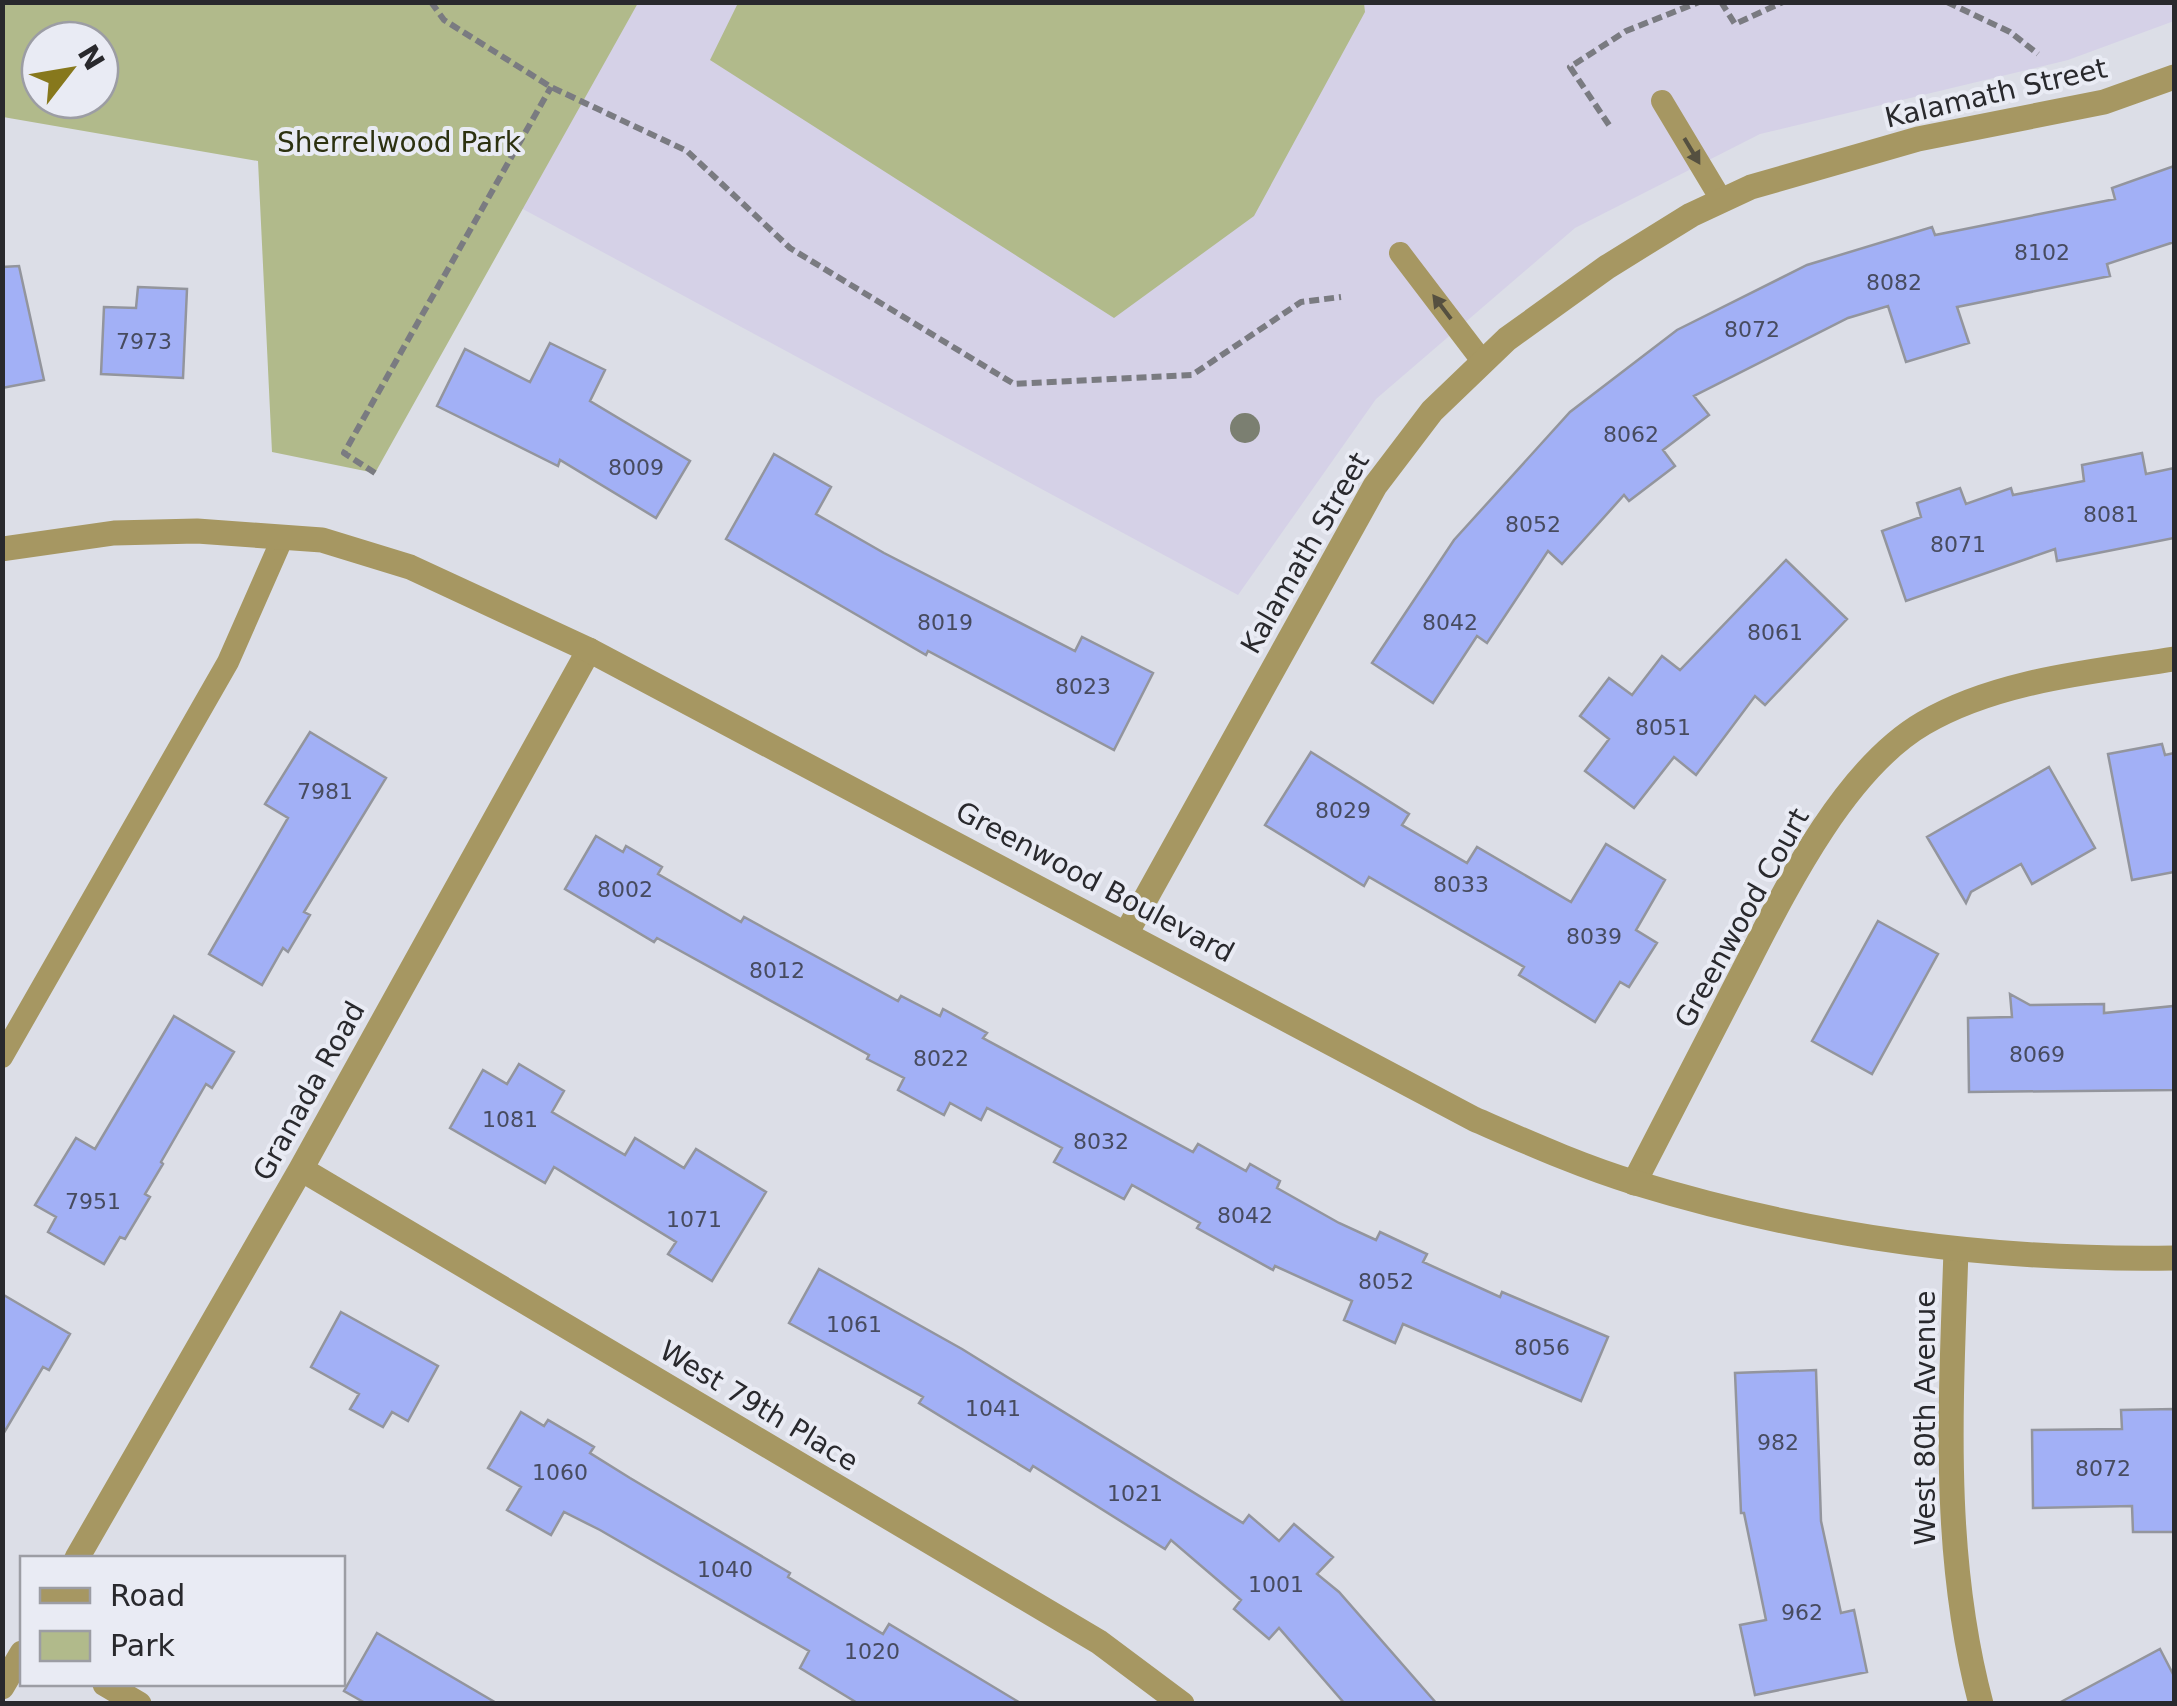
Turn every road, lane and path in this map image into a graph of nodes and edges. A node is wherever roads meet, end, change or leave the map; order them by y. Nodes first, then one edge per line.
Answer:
1 (432, 2) edge
2 (1698, 2) edge
3 (1721, 2) edge
4 (1784, 2) edge
5 (1947, 2) edge
6 (2038, 54) dead end
7 (2174, 77) edge
8 (551, 87) junction
9 (1662, 101) dead end
10 (1609, 125) dead end
11 (1722, 201) junction
12 (1400, 253) dead end
13 (1340, 297) dead end
14 (1483, 362) junction
15 (375, 472) dead end
16 (283, 537) junction
17 (2, 549) edge
18 (589, 650) junction
19 (2174, 660) edge
20 (1127, 932) junction
21 (2, 1057) edge
22 (300, 1168) junction
23 (1634, 1183) junction
24 (1956, 1250) junction
25 (2174, 1258) edge
26 (77, 1556) edge
27 (20, 1656) edge
28 (108, 1686) edge
29 (2, 1688) edge
30 (139, 1704) edge
31 (1182, 1704) edge
32 (1981, 1704) edge

1 - 8 path
2 - 10 path
3 - 4 path
5 - 6 path
7 - 11 street, Kalamath Street
8 - 13 path
8 - 15 path
9 -> 11 lane
11 - 14 street, Kalamath Street
14 -> 12 lane
14 - 20 street, Kalamath Street
16 - 17 street, Greenwood Boulevard
16 - 18 street, Greenwood Boulevard
16 - 21 lane
18 - 20 street, Greenwood Boulevard
18 - 22 street, Granada Road
19 - 23 street, Greenwood Court
20 - 23 street, Greenwood Boulevard
22 - 26 street, Granada Road
22 - 31 street, West 79th Place
23 - 24 street, Greenwood Boulevard
24 - 25 street, Greenwood Boulevard
24 - 32 street, West 80th Avenue
27 - 29 street
28 - 30 street

